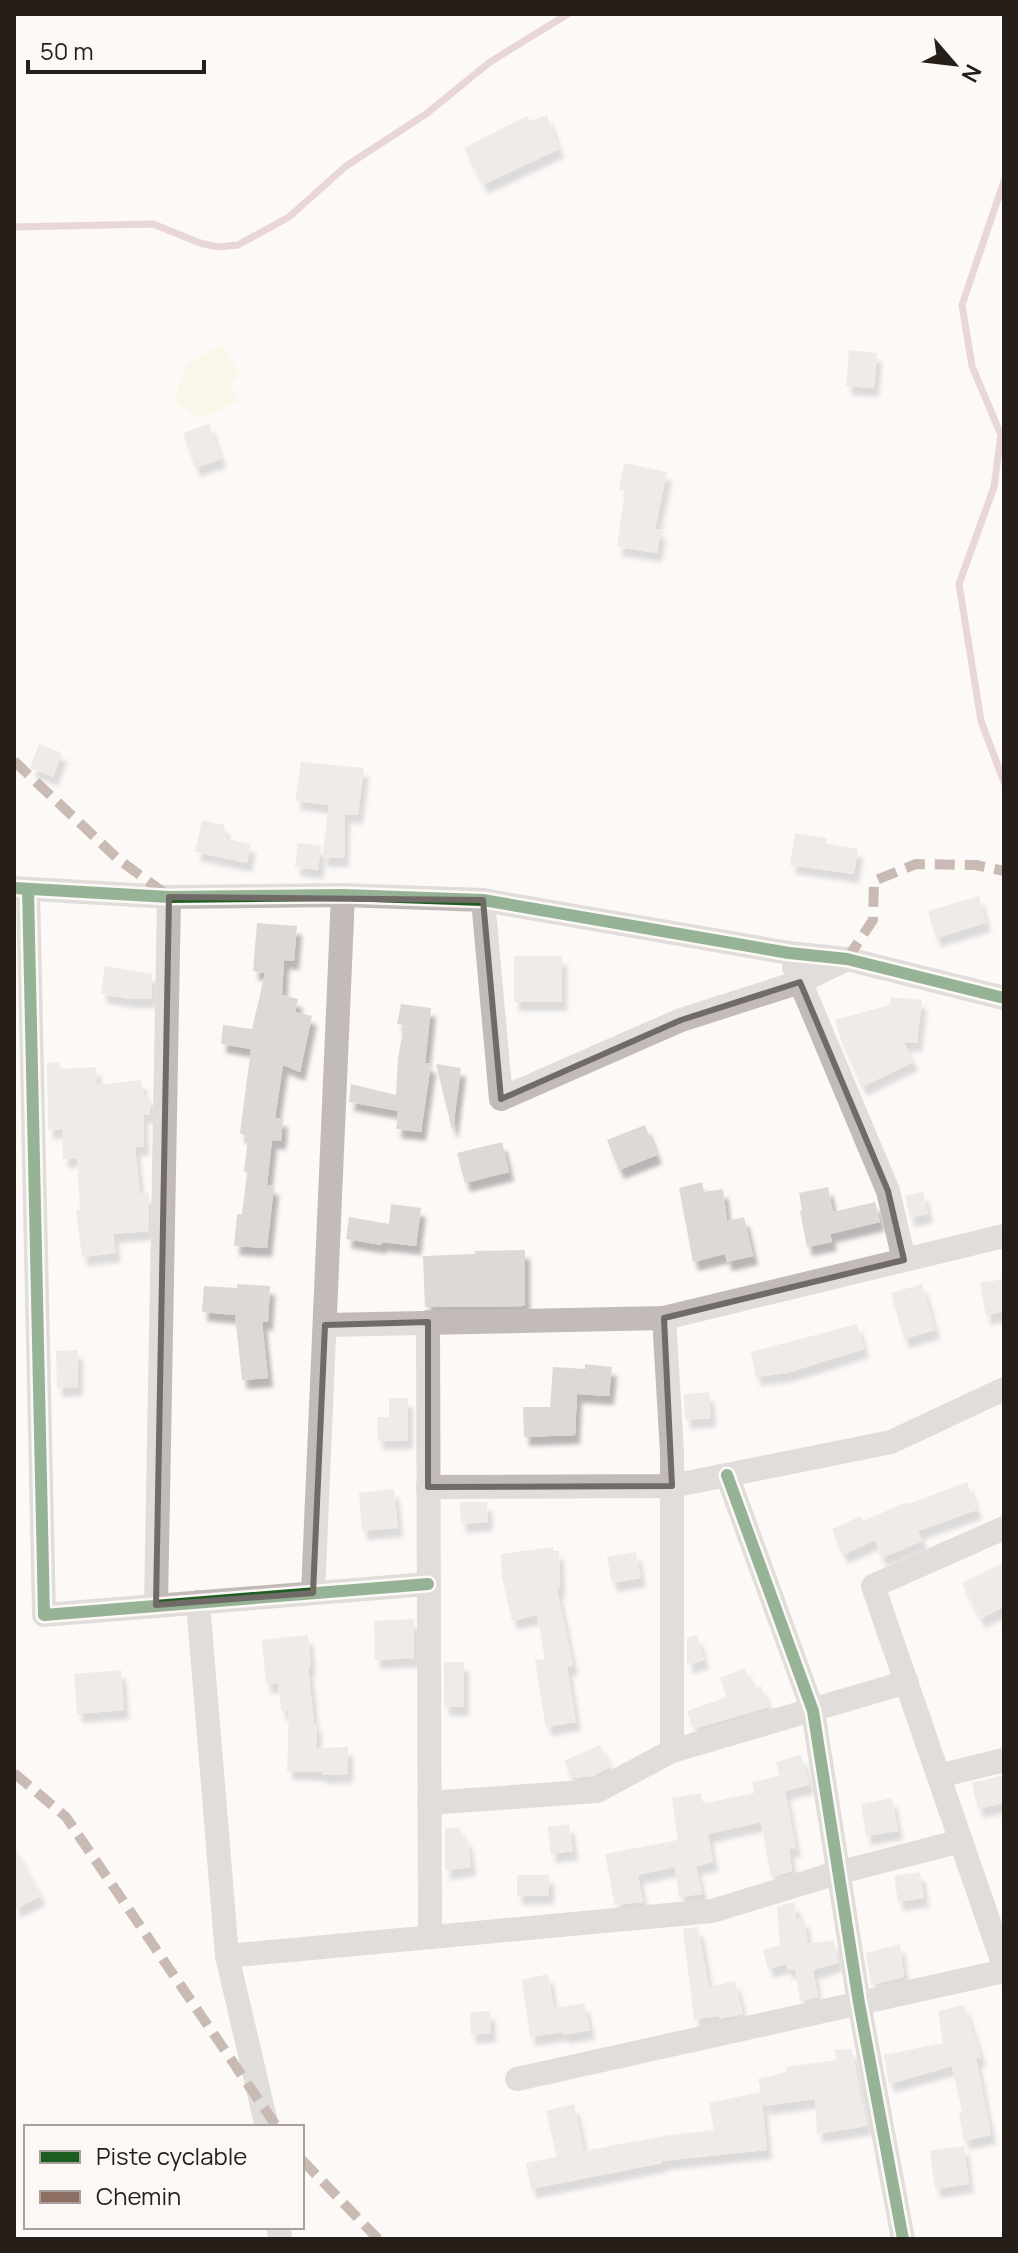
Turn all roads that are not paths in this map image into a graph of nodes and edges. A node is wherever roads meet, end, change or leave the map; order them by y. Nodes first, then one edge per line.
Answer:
1 (343, 895) junction
2 (169, 897) junction
3 (483, 900) junction
4 (21, 901) edge
5 (789, 953) junction
6 (847, 959) junction
7 (800, 982) junction
8 (1004, 998) edge
9 (1004, 1236) edge
10 (904, 1260) junction
11 (664, 1318) junction
12 (428, 1322) junction
13 (325, 1325) junction
14 (1004, 1389) edge
15 (727, 1475) junction
16 (672, 1486) junction
17 (428, 1487) junction
18 (1004, 1528) edge
19 (428, 1584) junction
20 (313, 1593) junction
21 (198, 1602) junction
22 (156, 1605) junction
23 (907, 1682) junction
24 (813, 1711) junction
25 (672, 1751) junction
26 (1004, 1760) edge
27 (939, 1776) junction
28 (429, 1803) junction
29 (961, 1841) junction
30 (837, 1873) junction
31 (430, 1937) junction
32 (227, 1956) junction
33 (1004, 1968) edge
34 (859, 2003) junction
35 (517, 2079) dead end
36 (267, 2125) edge
37 (903, 2239) edge

1 - 2 street
1 - 3 street
1 - 13 street
2 - 4 street
2 - 22 street
3 - 5 street
3 - 7 street
4 - 22 street
5 - 6 street
5 - 7 street
6 - 7 street
6 - 8 street
7 - 10 street
9 - 10 street
10 - 11 street
11 - 12 street
11 - 16 street
12 - 13 street
12 - 17 street
13 - 20 street
14 - 15 street
15 - 16 street
15 - 24 street
16 - 17 street
16 - 25 street
17 - 19 street
18 - 23 street
19 - 20 street
19 - 28 street
20 - 21 street
21 - 22 street
21 - 32 street
23 - 24 street
23 - 27 street
24 - 25 street
24 - 30 street
25 - 28 street
26 - 27 street
27 - 29 street
28 - 31 street
29 - 30 street
29 - 33 street
30 - 31 street
30 - 34 street
31 - 32 street
32 - 36 street
33 - 34 street
34 - 35 street
34 - 37 street

